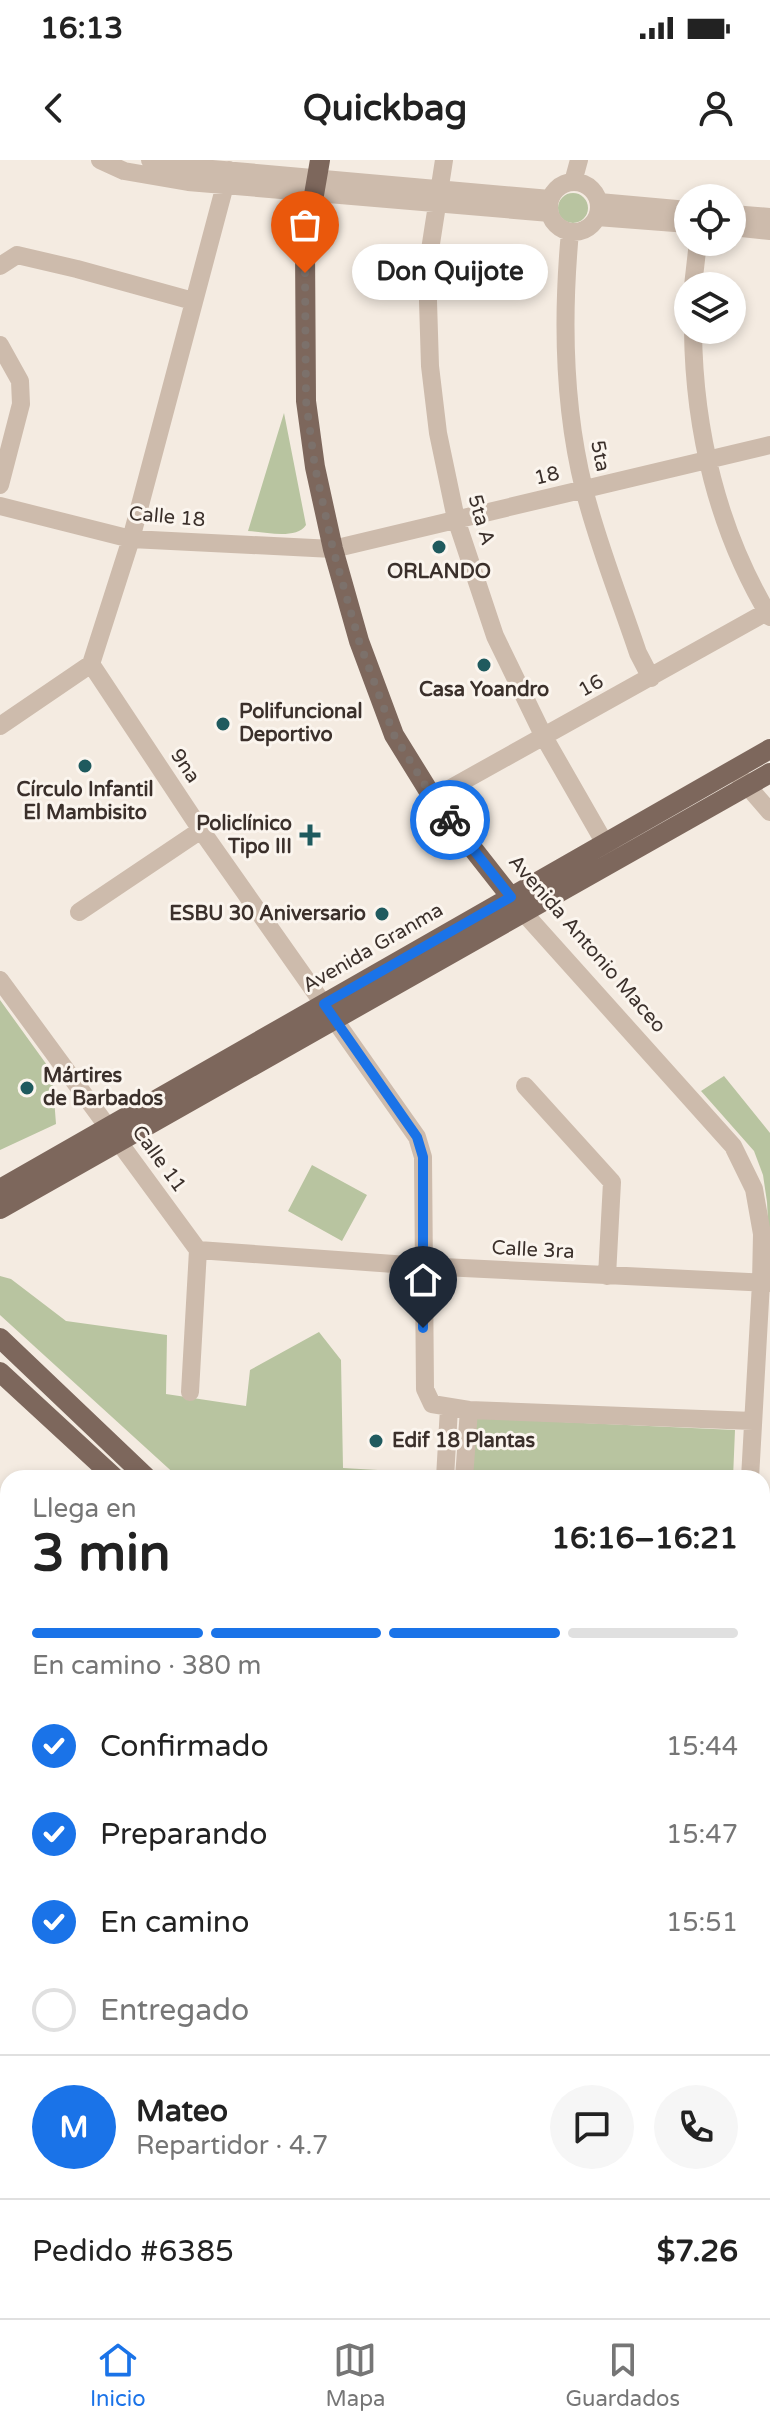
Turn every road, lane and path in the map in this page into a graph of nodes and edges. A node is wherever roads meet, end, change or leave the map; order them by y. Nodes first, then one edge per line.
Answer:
1 (100, 160) edge
2 (150, 160) edge
3 (444, 160) edge
4 (579, 160) edge
5 (316, 177) edge
6 (228, 178) junction
7 (573, 182) junction
8 (438, 196) junction
9 (550, 206) junction
10 (598, 210) junction
11 (674, 210) edge
12 (746, 215) edge
13 (770, 217) edge
14 (674, 222) edge
15 (746, 228) edge
16 (770, 231) edge
17 (570, 232) junction
18 (0, 266) edge
19 (193, 301) junction
20 (693, 344) edge
21 (0, 345) edge
22 (770, 445) edge
23 (706, 460) junction
24 (0, 485) edge
25 (584, 490) junction
26 (0, 506) edge
27 (456, 519) junction
28 (131, 539) junction
29 (333, 549) junction
30 (769, 613) edge
31 (91, 664) junction
32 (651, 678) junction
33 (0, 726) edge
34 (544, 737) junction
35 (770, 749) edge
36 (734, 770) junction
37 (770, 773) edge
38 (747, 786) junction
39 (433, 798) junction
40 (770, 812) edge
41 (201, 830) junction
42 (610, 852) junction
43 (517, 905) junction
44 (79, 912) dead end
45 (0, 980) edge
46 (330, 1012) junction
47 (525, 1086) dead end
48 (114, 1135) junction
49 (0, 1189) edge
50 (0, 1209) edge
51 (198, 1250) junction
52 (422, 1266) junction
53 (607, 1276) junction
54 (766, 1283) edge
55 (0, 1338) edge
56 (0, 1372) edge
57 (41, 1377) junction
58 (190, 1392) dead end
59 (24, 1394) junction
60 (449, 1408) junction
61 (469, 1410) junction
62 (753, 1421) junction
63 (106, 1470) edge
64 (139, 1470) edge
65 (445, 1470) edge
66 (465, 1470) edge
67 (750, 1470) edge

1 - 6 street
2 - 6 street
3 - 8 street, 5ta A
4 - 7 street
5 - 6 street
5 - 8 street
5 - 29 main road, Avenida Antonio Maceo
6 - 19 street
7 - 9 street
7 - 10 street
8 - 9 street
8 - 27 street, 5ta A
9 - 17 street
10 - 11 street
10 - 14 street
10 - 17 street
12 - 13 street
15 - 16 street
17 - 25 street, 5ta
18 - 19 street
19 - 28 street
20 - 23 street
21 - 24 street
22 - 23 street, 18
23 - 25 street, 18
23 - 30 street
25 - 27 street, 18
25 - 32 street, 5ta
26 - 28 street, Calle 18
27 - 29 street, 18
27 - 34 street, 5ta A
28 - 29 street, Calle 18
28 - 31 street
29 - 39 main road, Avenida Antonio Maceo
30 - 32 street, 16
31 - 33 street
31 - 41 street, 9na
32 - 34 street, 16
34 - 39 street, 16
34 - 42 street, 5ta A
35 - 36 main road, Avenida Granma
36 - 38 street
36 - 42 main road, Avenida Granma
37 - 38 main road, Avenida Granma
38 - 40 street
38 - 42 main road, Avenida Granma
39 - 43 main road, Avenida Antonio Maceo
41 - 44 street
41 - 46 street, 9na
42 - 43 main road, Avenida Granma
43 - 46 main road, Avenida Granma
43 - 54 street, Avenida Antonio Maceo
45 - 48 street, Calle 11
46 - 48 main road, Avenida Granma
46 - 52 street, 9na
47 - 53 street
48 - 49 main road, Avenida Granma
48 - 50 main road, Avenida Granma
48 - 51 street, Calle 11
51 - 52 street, Calle 3ra
51 - 58 street
52 - 53 street, Calle 3ra
52 - 60 street, 9na
53 - 54 street, Calle 3ra
54 - 62 street, Avenida Antonio Maceo
55 - 57 main road
56 - 59 main road
57 - 59 main road
57 - 64 main road
59 - 63 main road
60 - 61 street
60 - 65 street
61 - 62 street
61 - 66 street
62 - 67 street, Avenida Antonio Maceo

